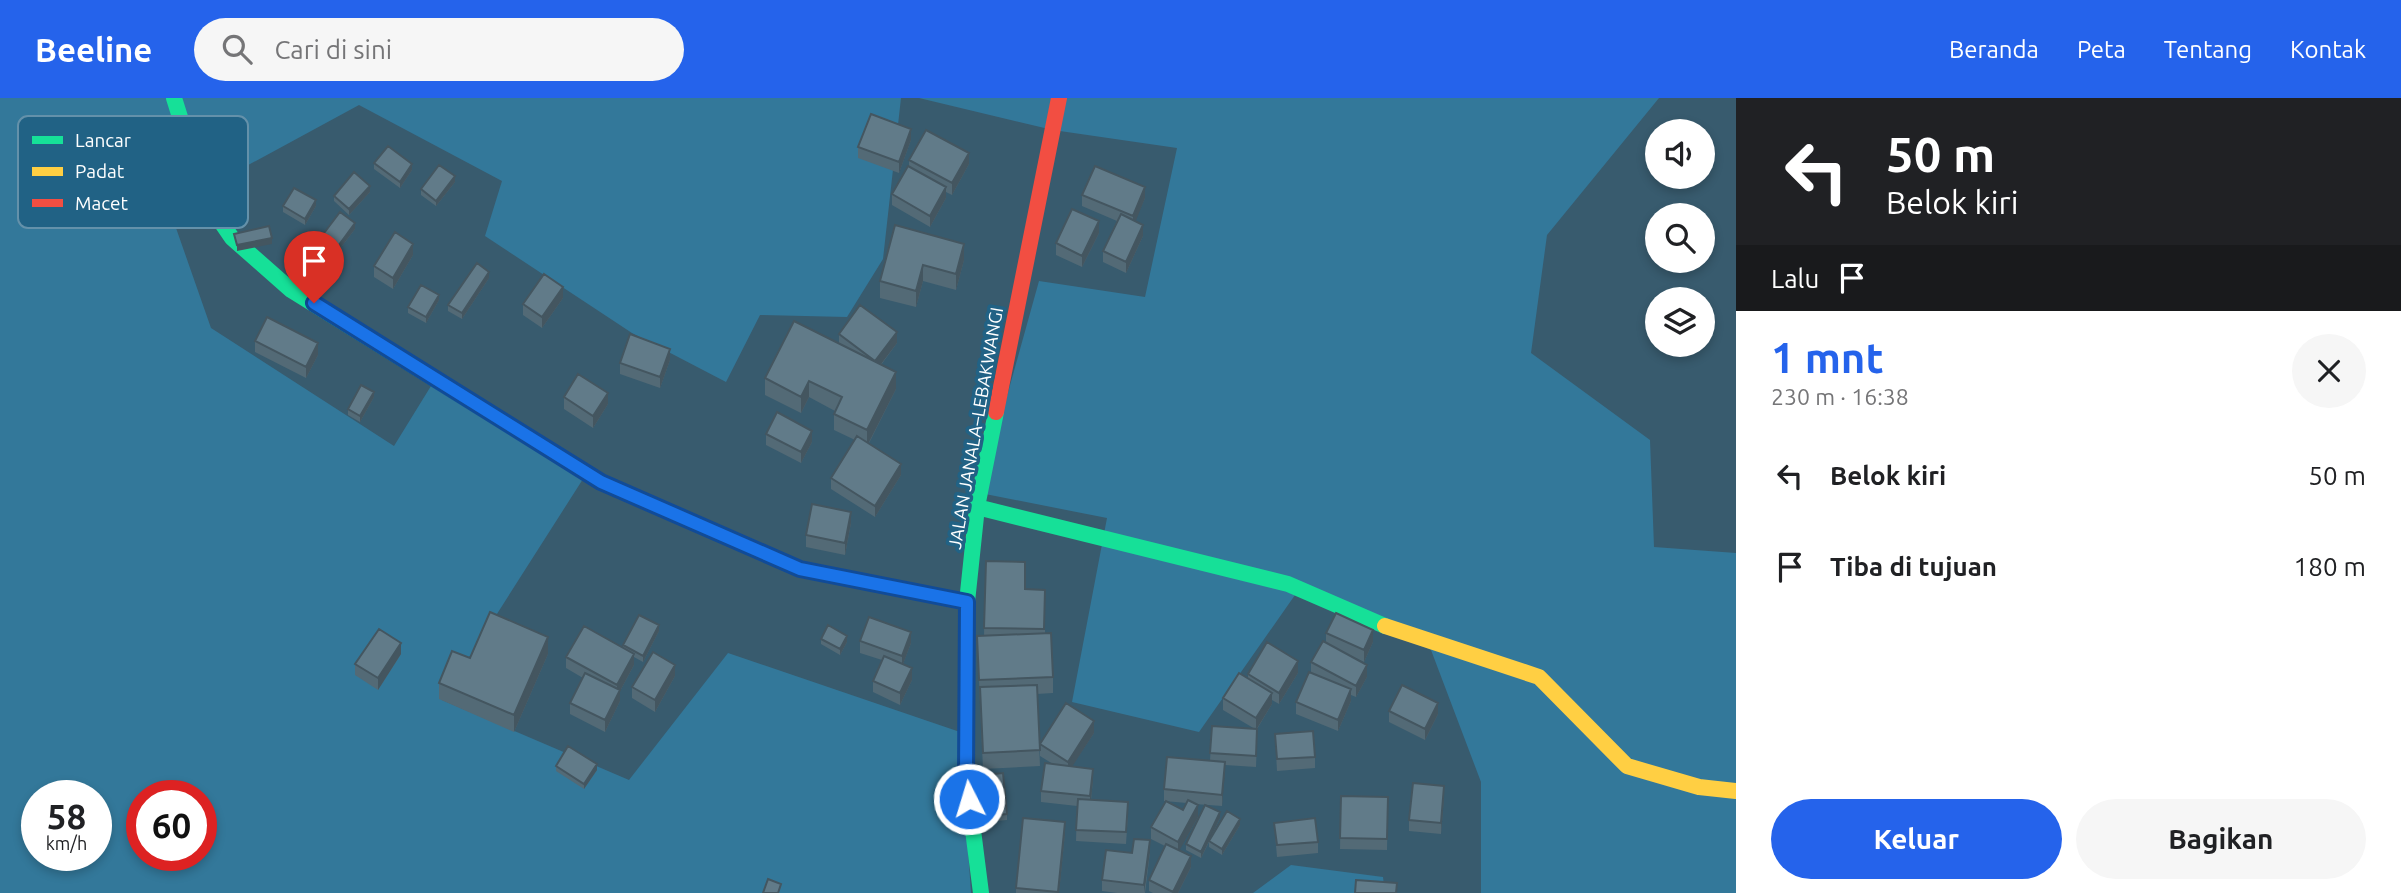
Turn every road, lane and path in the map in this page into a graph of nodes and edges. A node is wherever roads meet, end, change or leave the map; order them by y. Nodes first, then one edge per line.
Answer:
1 (174, 98) edge
2 (1059, 98) edge
3 (180, 116) edge
4 (225, 228) edge
5 (977, 507) junction
6 (967, 602) junction
7 (1736, 791) edge
8 (981, 893) edge

1 - 3 street
2 - 5 street, JALAN JANALA–LEBAKWANGI
4 - 6 street
5 - 6 street, JALAN JANALA–LEBAKWANGI
5 - 7 street
6 - 8 street, JALAN JANALA–LEBAKWANGI

